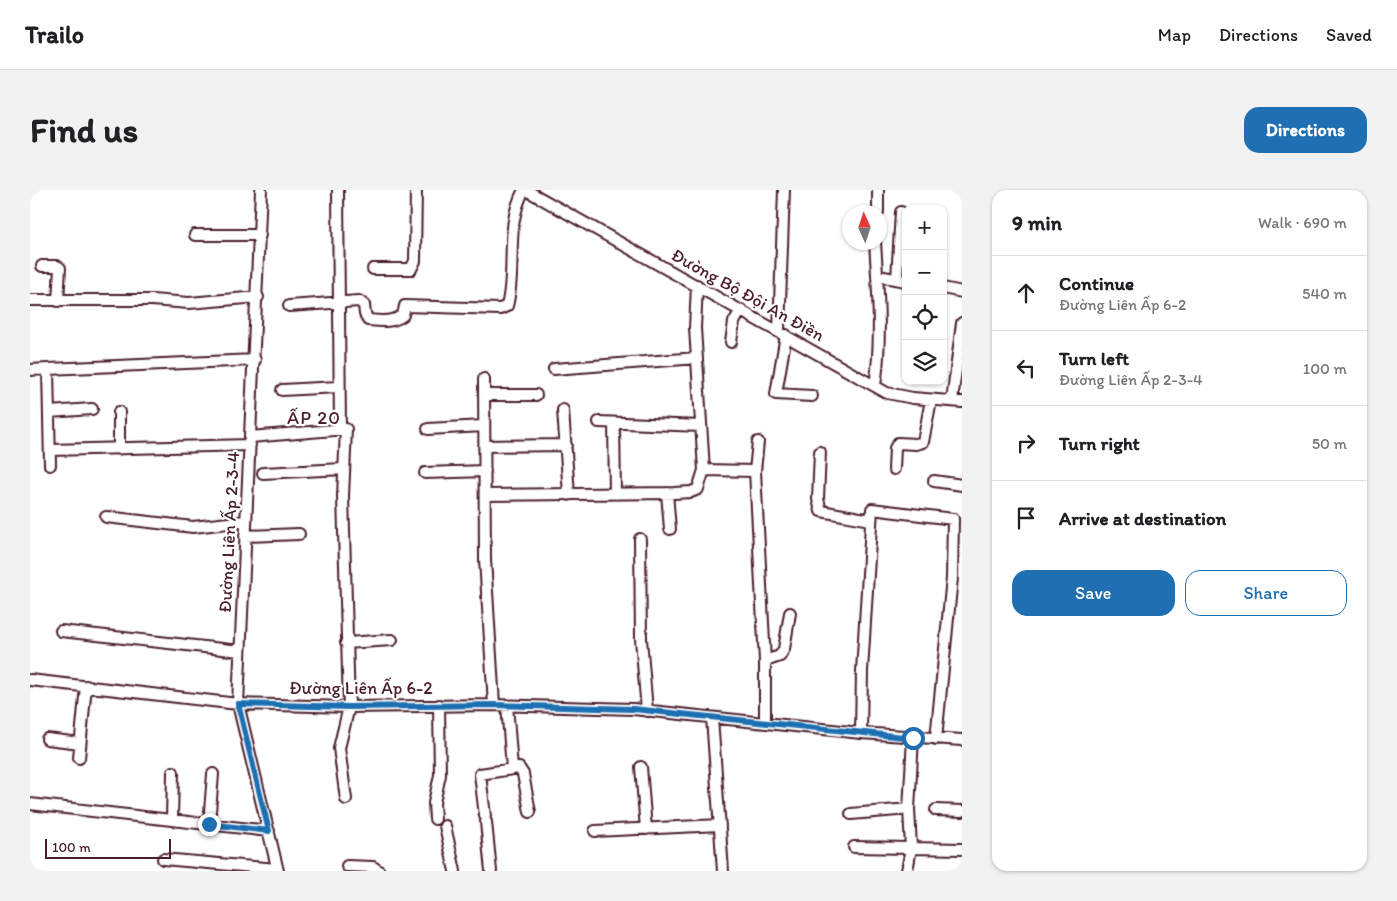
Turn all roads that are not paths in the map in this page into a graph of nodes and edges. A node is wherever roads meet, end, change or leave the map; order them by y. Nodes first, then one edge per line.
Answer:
1 (262, 190) edge
2 (338, 190) edge
3 (416, 190) edge
4 (525, 190) edge
5 (784, 190) edge
6 (878, 190) edge
7 (540, 194) edge
8 (878, 205) edge
9 (901, 212) dead end
10 (195, 235) dead end
11 (260, 235) junction
12 (876, 250) edge
13 (42, 266) dead end
14 (374, 269) dead end
15 (878, 276) junction
16 (901, 280) edge
17 (697, 285) junction
18 (947, 289) edge
19 (962, 292) edge
20 (258, 297) junction
21 (30, 300) edge
22 (58, 301) junction
23 (338, 303) junction
24 (289, 306) dead end
25 (741, 310) junction
26 (962, 323) edge
27 (782, 333) junction
28 (731, 342) dead end
29 (697, 358) junction
30 (255, 360) junction
31 (48, 369) junction
32 (554, 369) dead end
33 (30, 370) edge
34 (484, 379) dead end
35 (338, 386) junction
36 (875, 386) junction
37 (282, 390) dead end
38 (484, 395) junction
39 (536, 395) dead end
40 (812, 396) dead end
41 (931, 400) junction
42 (957, 402) edge
43 (92, 409) dead end
44 (563, 410) dead end
45 (49, 412) junction
46 (119, 412) dead end
47 (599, 422) dead end
48 (614, 422) junction
49 (484, 426) junction
50 (701, 426) junction
51 (428, 429) dead end
52 (340, 430) junction
53 (250, 441) junction
54 (758, 442) dead end
55 (566, 445) junction
56 (485, 446) junction
57 (119, 449) junction
58 (50, 450) junction
59 (820, 452) dead end
60 (50, 465) dead end
61 (344, 469) junction
62 (894, 469) dead end
63 (704, 470) junction
64 (485, 471) junction
65 (755, 471) junction
66 (425, 472) dead end
67 (263, 473) dead end
68 (934, 481) dead end
69 (962, 485) edge
70 (667, 493) junction
71 (615, 494) junction
72 (485, 495) junction
73 (569, 495) junction
74 (106, 518) dead end
75 (871, 520) junction
76 (246, 521) junction
77 (670, 529) dead end
78 (298, 534) dead end
79 (245, 536) junction
80 (640, 539) dead end
81 (958, 543) edge
82 (957, 574) edge
83 (790, 613) dead end
84 (61, 631) dead end
85 (392, 640) dead end
86 (346, 643) junction
87 (240, 651) junction
88 (765, 661) junction
89 (30, 680) edge
90 (86, 686) junction
91 (238, 704) junction
92 (439, 705) junction
93 (494, 705) junction
94 (507, 705) junction
95 (349, 707) junction
96 (647, 711) junction
97 (712, 718) junction
98 (765, 723) junction
99 (861, 733) junction
100 (913, 738) junction
101 (47, 739) dead end
102 (936, 739) junction
103 (962, 740) edge
104 (80, 742) junction
105 (79, 758) dead end
106 (640, 767) dead end
107 (512, 768) junction
108 (173, 772) dead end
109 (213, 774) dead end
110 (346, 799) dead end
111 (30, 804) edge
112 (909, 809) junction
113 (936, 810) dead end
114 (962, 811) edge
115 (530, 812) dead end
116 (851, 814) dead end
117 (434, 819) dead end
118 (172, 820) junction
119 (209, 824) junction
120 (720, 825) junction
121 (445, 826) dead end
122 (646, 829) junction
123 (269, 831) junction
124 (594, 831) dead end
125 (854, 847) dead end
126 (910, 848) junction
127 (962, 849) edge
128 (163, 859) dead end
129 (347, 866) dead end
130 (277, 870) edge
131 (379, 871) edge
132 (454, 871) edge
133 (491, 871) edge
134 (723, 871) edge
135 (907, 871) edge

1 - 11 street, Đường Liên Ấp 2-3-4
2 - 23 street
3 - 14 street
4 - 7 street, Đường Bộ Đội An Điền
4 - 23 street
5 - 27 street
6 - 8 street
7 - 17 street, Đường Bộ Đội An Điền
9 - 16 street
10 - 11 street
11 - 20 street, Đường Liên Ấp 2-3-4
12 - 15 street
13 - 22 street
15 - 16 street
15 - 36 street
17 - 25 street, Đường Bộ Đội An Điền
17 - 29 street
18 - 19 street
20 - 22 street
20 - 30 street, Đường Liên Ấp 2-3-4
21 - 22 street
23 - 24 street
23 - 35 street
25 - 27 street, Đường Bộ Đội An Điền
25 - 28 street
26 - 42 street
27 - 36 street, Đường Bộ Đội An Điền
27 - 40 street
29 - 32 street
29 - 50 street
30 - 31 street
30 - 53 street, Đường Liên Ấp 2-3-4
31 - 33 street
31 - 45 street
34 - 38 street
35 - 37 street
35 - 52 street
36 - 41 street, Đường Bộ Đội An Điền
38 - 39 street
38 - 49 street
41 - 42 street, Đường Bộ Đội An Điền
41 - 62 street
43 - 45 street
44 - 55 street
45 - 58 street
46 - 57 street
47 - 48 street
48 - 50 street
48 - 71 street
49 - 51 street
49 - 56 street
50 - 63 street
52 - 53 street
52 - 61 street
53 - 57 street
53 - 76 street, Đường Liên Ấp 2-3-4
54 - 65 street
55 - 56 street
55 - 73 street
56 - 64 street
57 - 58 street
58 - 60 street
59 - 75 street
61 - 67 street
61 - 86 street
63 - 65 street
63 - 70 street
64 - 66 street
64 - 72 street
65 - 88 street
68 - 69 street
70 - 71 street
70 - 77 street
71 - 73 street
72 - 73 street
72 - 93 street
74 - 76 street
75 - 81 street
75 - 99 street
76 - 79 street, Đường Liên Ấp 2-3-4
78 - 79 street
79 - 87 street, Đường Liên Ấp 2-3-4
80 - 96 street
81 - 82 street
82 - 102 street
83 - 88 street
84 - 87 street
85 - 86 street
86 - 95 street
87 - 91 street, Đường Liên Ấp 2-3-4
88 - 98 street
89 - 90 street, Đường Liên Ấp 6-2
90 - 91 street, Đường Liên Ấp 6-2
90 - 104 street
91 - 95 street, Đường Liên Ấp 6-2
91 - 123 street, Đường Liên Ấp 2-3-4
92 - 93 street, Đường Liên Ấp 6-2
92 - 95 street, Đường Liên Ấp 6-2
92 - 117 street
93 - 94 street, Đường Liên Ấp 6-2
94 - 96 street, Đường Liên Ấp 6-2
94 - 107 street
95 - 110 street
96 - 97 street, Đường Liên Ấp 6-2
97 - 98 street, Đường Liên Ấp 6-2
97 - 120 street
98 - 99 street, Đường Liên Ấp 6-2
99 - 100 street, Đường Liên Ấp 6-2
100 - 102 street, Đường Liên Ấp 6-2
100 - 112 street
101 - 104 street
102 - 103 street, Đường Liên Ấp 6-2
104 - 105 street
106 - 122 street
107 - 115 street
107 - 133 street
108 - 118 street
109 - 119 street
111 - 118 street
112 - 116 street
112 - 126 street
113 - 114 street
118 - 119 street
119 - 123 street
120 - 122 street
120 - 134 street
121 - 132 street
122 - 124 street
123 - 130 street, Đường Liên Ấp 2-3-4
125 - 126 street
126 - 127 street
126 - 135 street
128 - 130 street
129 - 131 street

